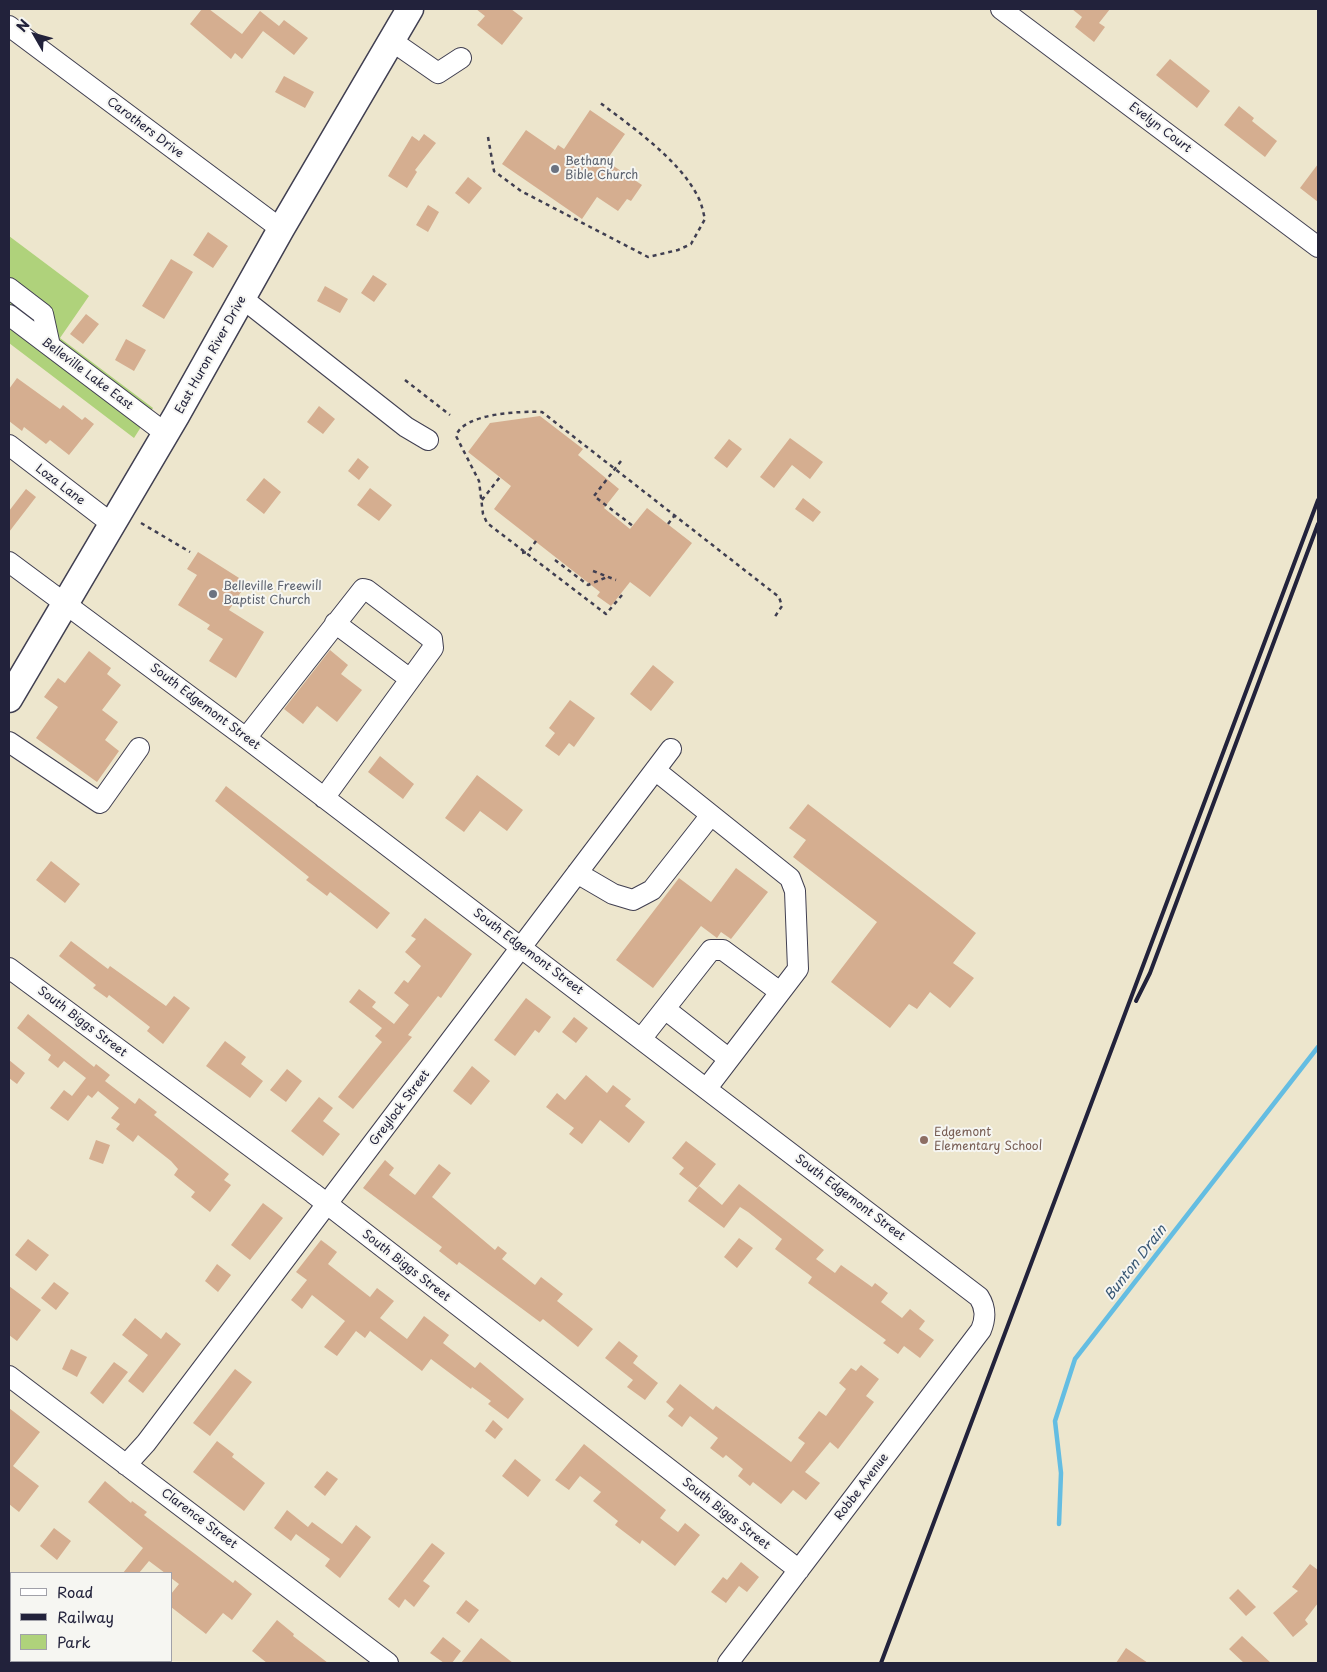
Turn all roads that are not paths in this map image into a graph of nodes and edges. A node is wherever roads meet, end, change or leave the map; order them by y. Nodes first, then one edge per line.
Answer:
1 (410, 9) edge
2 (1001, 9) edge
3 (9, 26) edge
4 (392, 41) junction
5 (460, 58) dead end
6 (281, 229) junction
7 (1318, 247) edge
8 (9, 288) edge
9 (242, 298) junction
10 (9, 315) edge
11 (9, 324) edge
12 (50, 346) junction
13 (165, 433) junction
14 (428, 440) dead end
15 (9, 445) edge
16 (112, 524) junction
17 (9, 562) edge
18 (65, 603) junction
19 (335, 623) junction
20 (410, 678) junction
21 (9, 699) edge
22 (246, 738) junction
23 (9, 742) edge
24 (139, 748) dead end
25 (672, 749) dead end
26 (655, 770) junction
27 (324, 798) junction
28 (711, 815) junction
29 (577, 873) junction
30 (521, 947) junction
31 (9, 968) edge
32 (780, 992) junction
33 (665, 1008) junction
34 (641, 1039) junction
35 (729, 1059) junction
36 (706, 1088) junction
37 (327, 1206) junction
38 (984, 1308) joint
39 (9, 1376) edge
40 (126, 1465) junction
41 (799, 1570) junction
42 (388, 1663) edge
43 (728, 1663) edge

1 - 4 main road, East Huron River Drive
2 - 7 street, Evelyn Court
3 - 6 street, Carothers Drive
4 - 5 street
4 - 6 main road, East Huron River Drive
6 - 9 main road, East Huron River Drive
8 - 12 street
9 - 13 main road, East Huron River Drive
9 - 14 street
10 - 12 street, Belleville Lake East
11 - 12 street
12 - 13 street, Belleville Lake East
13 - 16 main road, East Huron River Drive
15 - 16 street, Loza Lane
16 - 18 main road, East Huron River Drive
17 - 18 street, South Edgemont Street
18 - 21 main road, East Huron River Drive
18 - 22 street, South Edgemont Street
19 - 20 street
19 - 20 street
19 - 22 street
20 - 27 street
22 - 27 street, South Edgemont Street
23 - 24 street
25 - 26 street, Greylock Street
26 - 28 street
26 - 29 street, Greylock Street
27 - 30 street, South Edgemont Street
28 - 29 street
28 - 32 street
29 - 30 street, Greylock Street
30 - 34 street, South Edgemont Street
30 - 37 street, Greylock Street
31 - 37 street, South Biggs Street
32 - 33 street
32 - 35 street
33 - 34 street
33 - 35 street
34 - 36 street, South Edgemont Street
35 - 36 street
36 - 38 street, South Edgemont Street
37 - 40 street, Greylock Street
37 - 41 street, South Biggs Street
38 - 41 street, Robbe Avenue
39 - 40 street, Clarence Street
40 - 42 street, Clarence Street
41 - 43 street, Robbe Avenue

